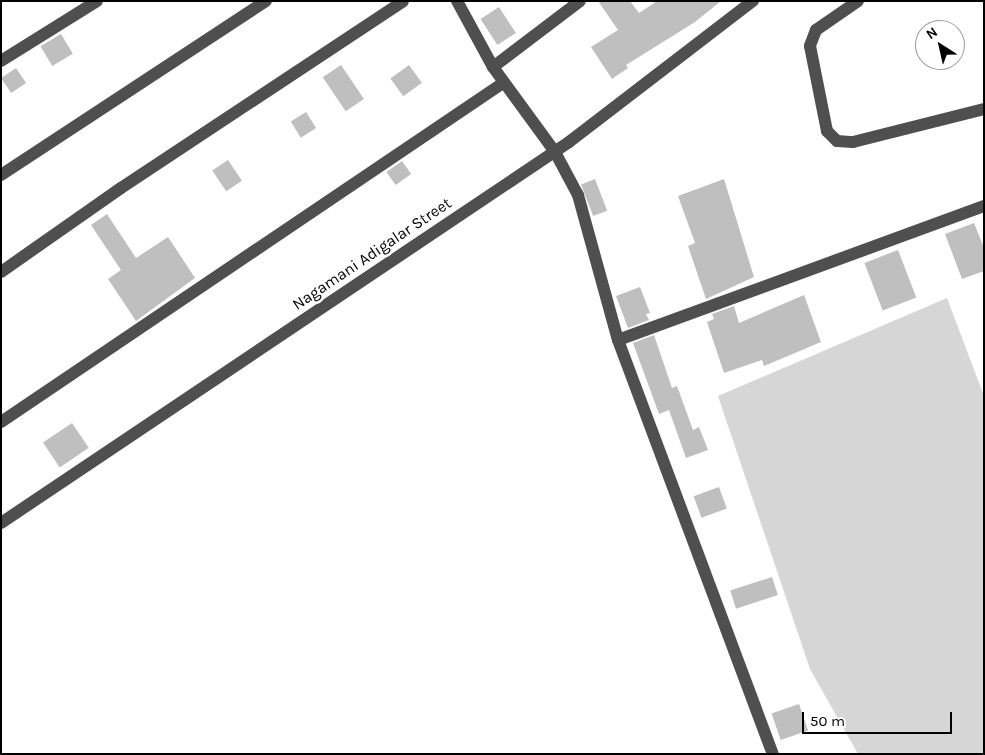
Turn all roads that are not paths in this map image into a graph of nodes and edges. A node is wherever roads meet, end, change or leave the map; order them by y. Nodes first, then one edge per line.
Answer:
1 (97, 1) edge
2 (266, 1) edge
3 (403, 1) edge
4 (457, 1) edge
5 (580, 1) edge
6 (753, 1) edge
7 (858, 1) edge
8 (1, 61) edge
9 (493, 67) junction
10 (503, 83) junction
11 (984, 109) edge
12 (555, 152) junction
13 (1, 175) edge
14 (984, 206) edge
15 (1, 272) edge
16 (618, 340) junction
17 (1, 422) edge
18 (1, 523) edge
19 (774, 754) edge

1 - 8 street
2 - 13 street
3 - 15 street
4 - 9 street
5 - 9 street
6 - 12 street, Nagamani Adigalar Street
7 - 11 street
9 - 10 street
10 - 12 street
10 - 17 street
12 - 16 street
12 - 18 street, Nagamani Adigalar Street
14 - 16 street
16 - 19 street

